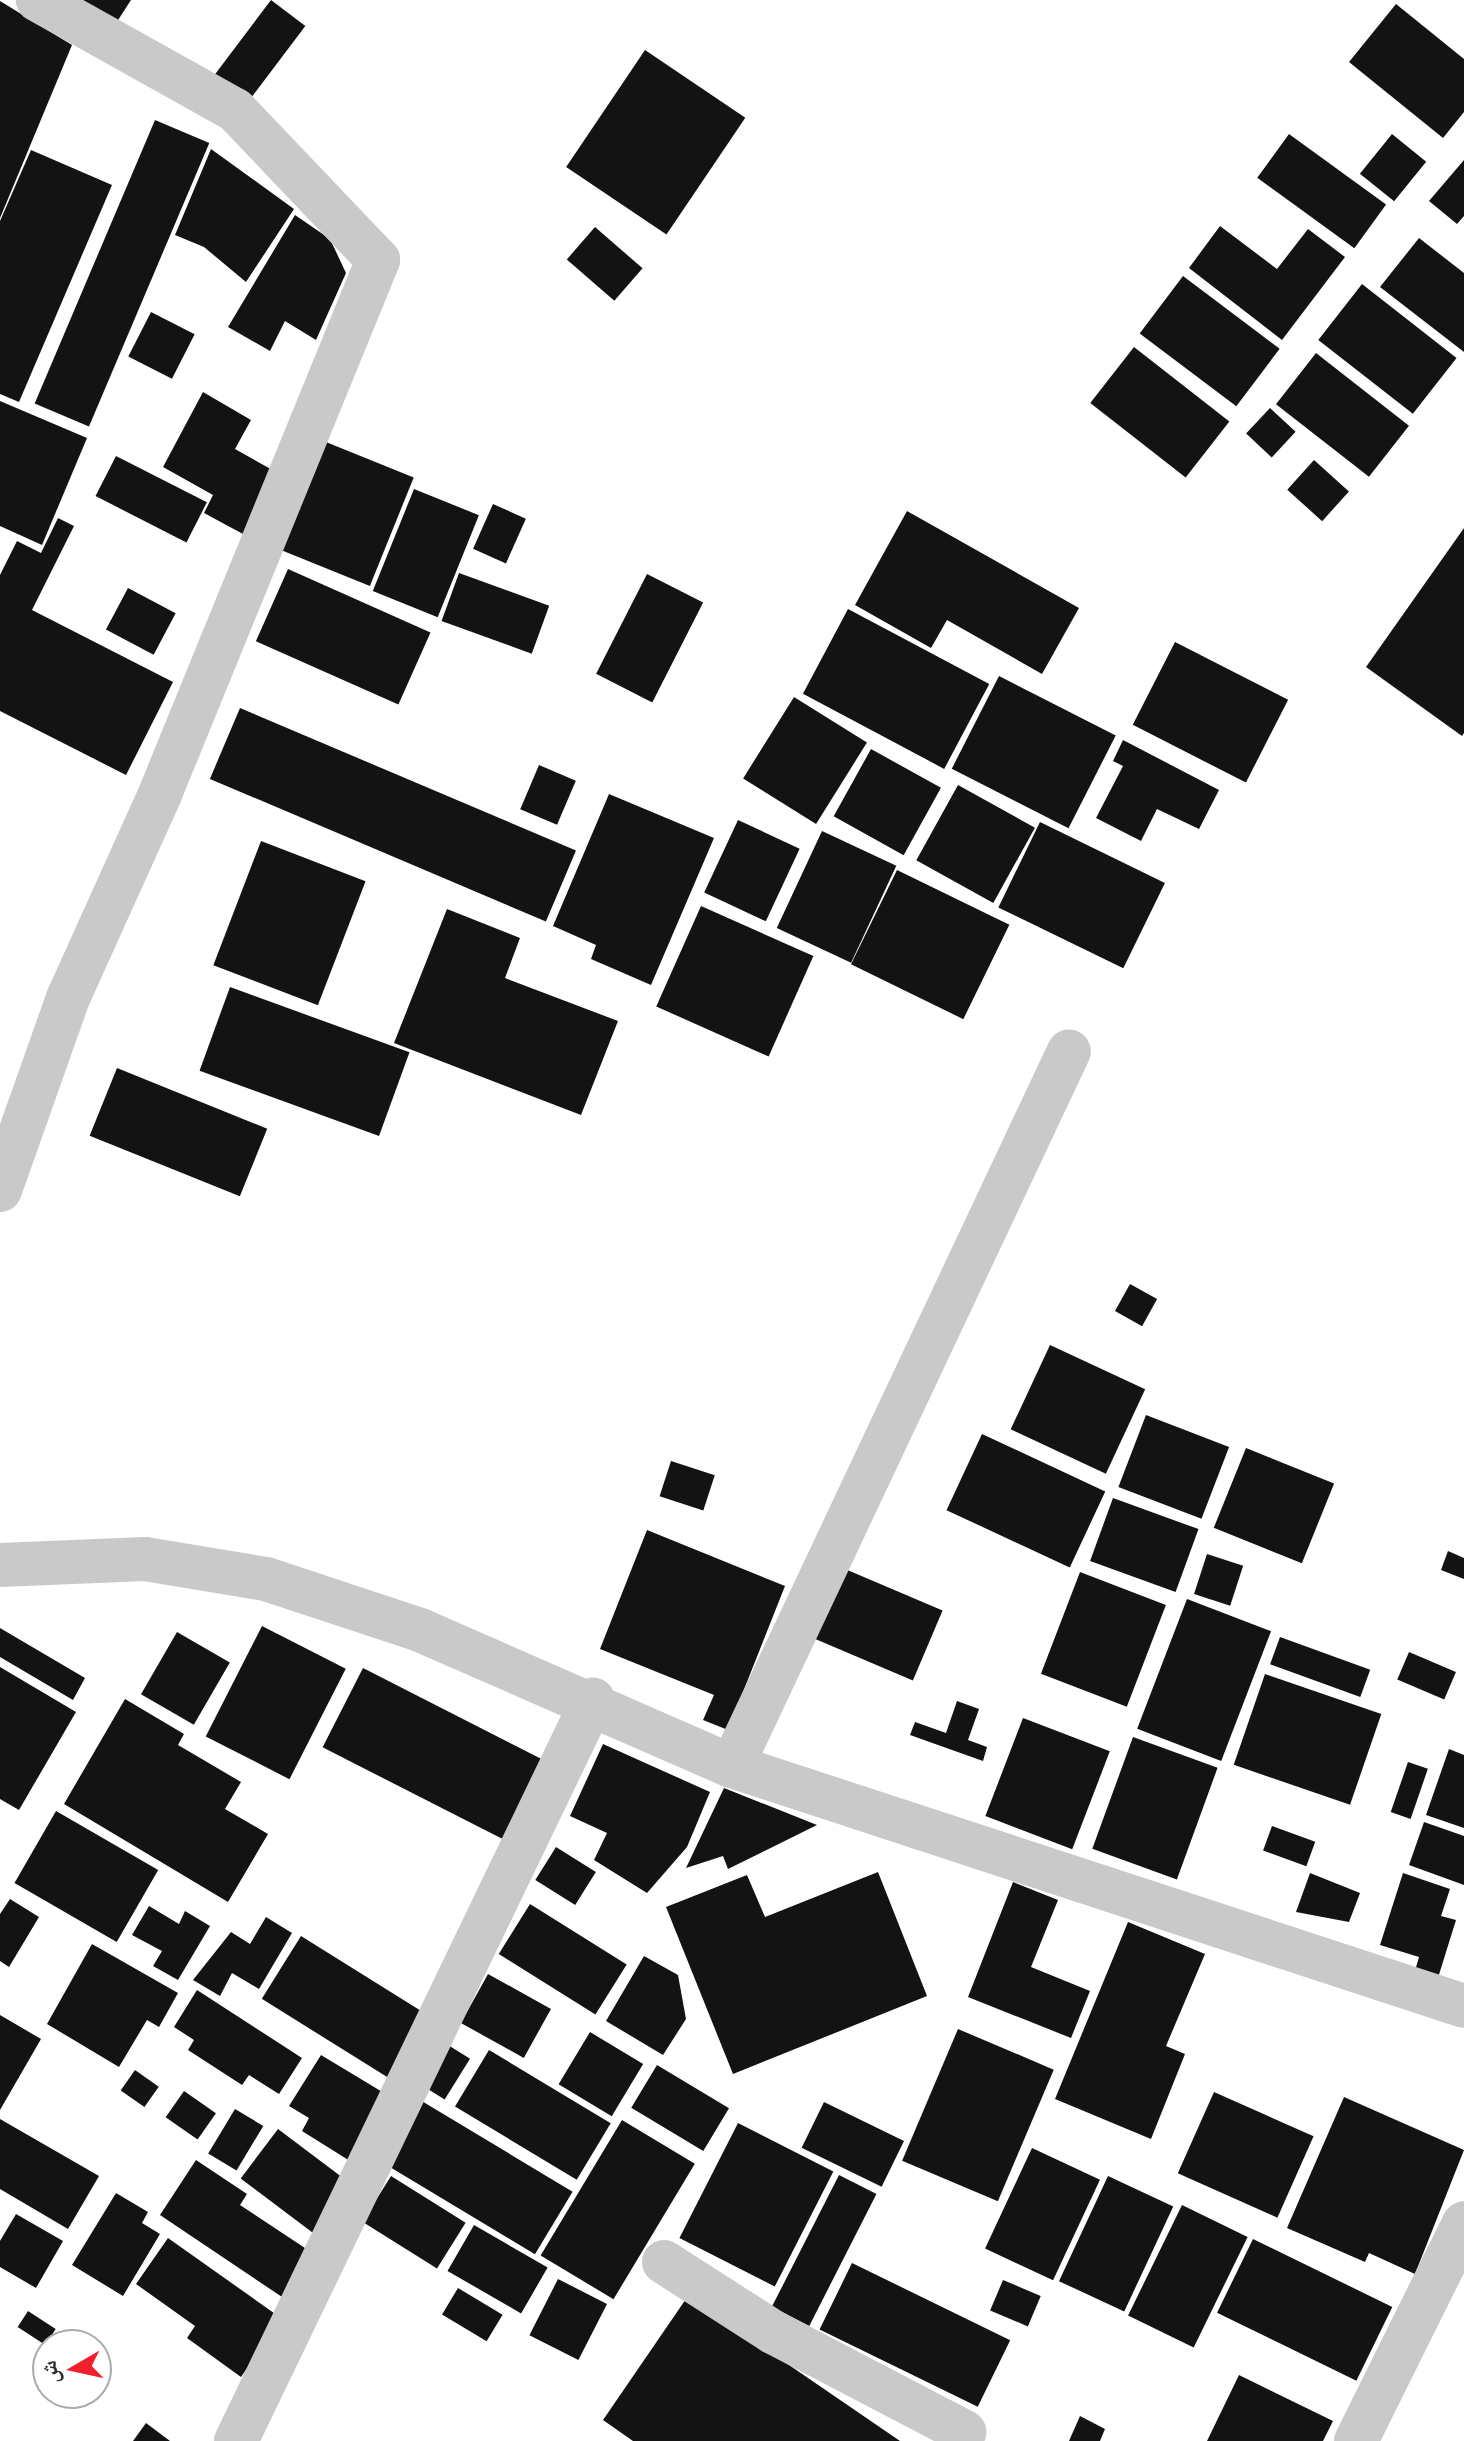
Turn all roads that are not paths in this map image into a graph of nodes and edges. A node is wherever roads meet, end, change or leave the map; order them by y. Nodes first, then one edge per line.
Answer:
1 (38, 0) edge
2 (1069, 1051) dead end
3 (0, 1190) edge
4 (0, 1565) edge
5 (593, 1700) junction
6 (732, 1766) junction
7 (1464, 2006) edge
8 (1464, 2223) edge
9 (664, 2262) dead end
10 (968, 2438) edge
11 (236, 2441) edge
12 (1356, 2441) edge

1 - 3 street
2 - 6 street
4 - 5 street
5 - 6 street
5 - 11 street
6 - 7 street
8 - 12 street
9 - 10 street

